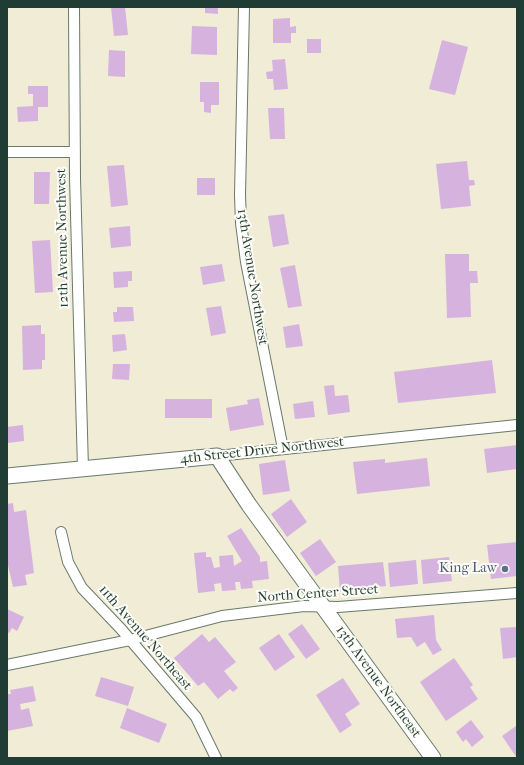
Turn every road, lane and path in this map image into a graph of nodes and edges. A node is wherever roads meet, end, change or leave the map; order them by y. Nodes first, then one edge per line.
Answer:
1 (74, 7) edge
2 (244, 7) edge
3 (7, 152) edge
4 (75, 152) junction
5 (517, 425) edge
6 (283, 449) junction
7 (217, 456) junction
8 (83, 469) junction
9 (7, 476) edge
10 (61, 532) dead end
11 (517, 593) edge
12 (322, 607) junction
13 (130, 640) junction
14 (7, 664) edge
15 (216, 758) edge
16 (434, 758) edge

1 - 4 street, 12th Avenue Northwest
2 - 6 street, 13th Avenue Northwest
3 - 4 street
4 - 8 street, 12th Avenue Northwest
5 - 6 street, 4th Street Drive Northwest
6 - 7 street, 4th Street Drive Northwest
7 - 8 main road, 4th Street Drive Northwest
7 - 12 main road
8 - 9 main road, 4th Street Drive Northwest
10 - 13 street, 11th Avenue Northeast
11 - 12 street, North Center Street
12 - 13 street, North Center Street
12 - 16 main road, 13th Avenue Northeast
13 - 14 street, North Center Street
13 - 15 street, 11th Avenue Northeast

